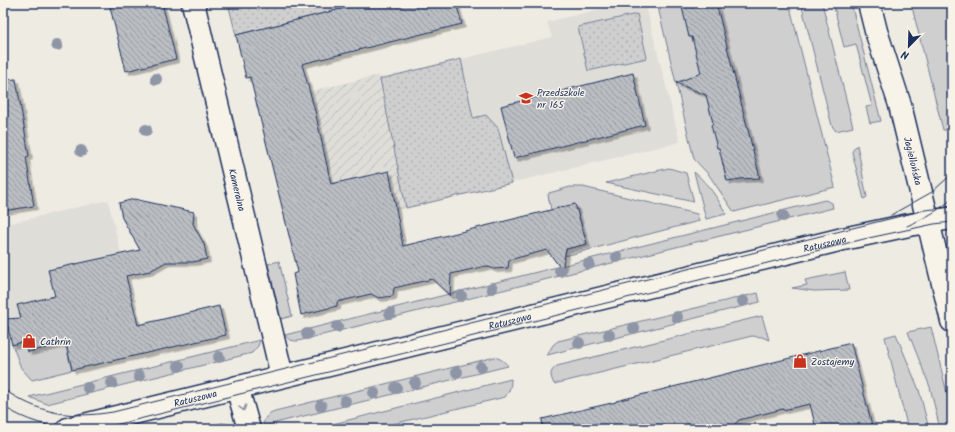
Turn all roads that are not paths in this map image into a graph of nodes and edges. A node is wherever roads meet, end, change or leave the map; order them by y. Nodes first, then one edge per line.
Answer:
1 (193, 3) edge
2 (868, 3) edge
3 (952, 218) edge
4 (928, 221) junction
5 (952, 321) edge
6 (282, 376) junction
7 (237, 387) junction
8 (68, 429) edge
9 (249, 429) edge

1 - 6 street, Kameralna
2 - 4 street, Jagiellońska
3 - 4 street, Ratuszowa
4 - 5 street, Jagiellońska
4 - 6 street, Ratuszowa
6 - 7 street, Ratuszowa
7 - 8 street, Ratuszowa
7 -> 9 street

